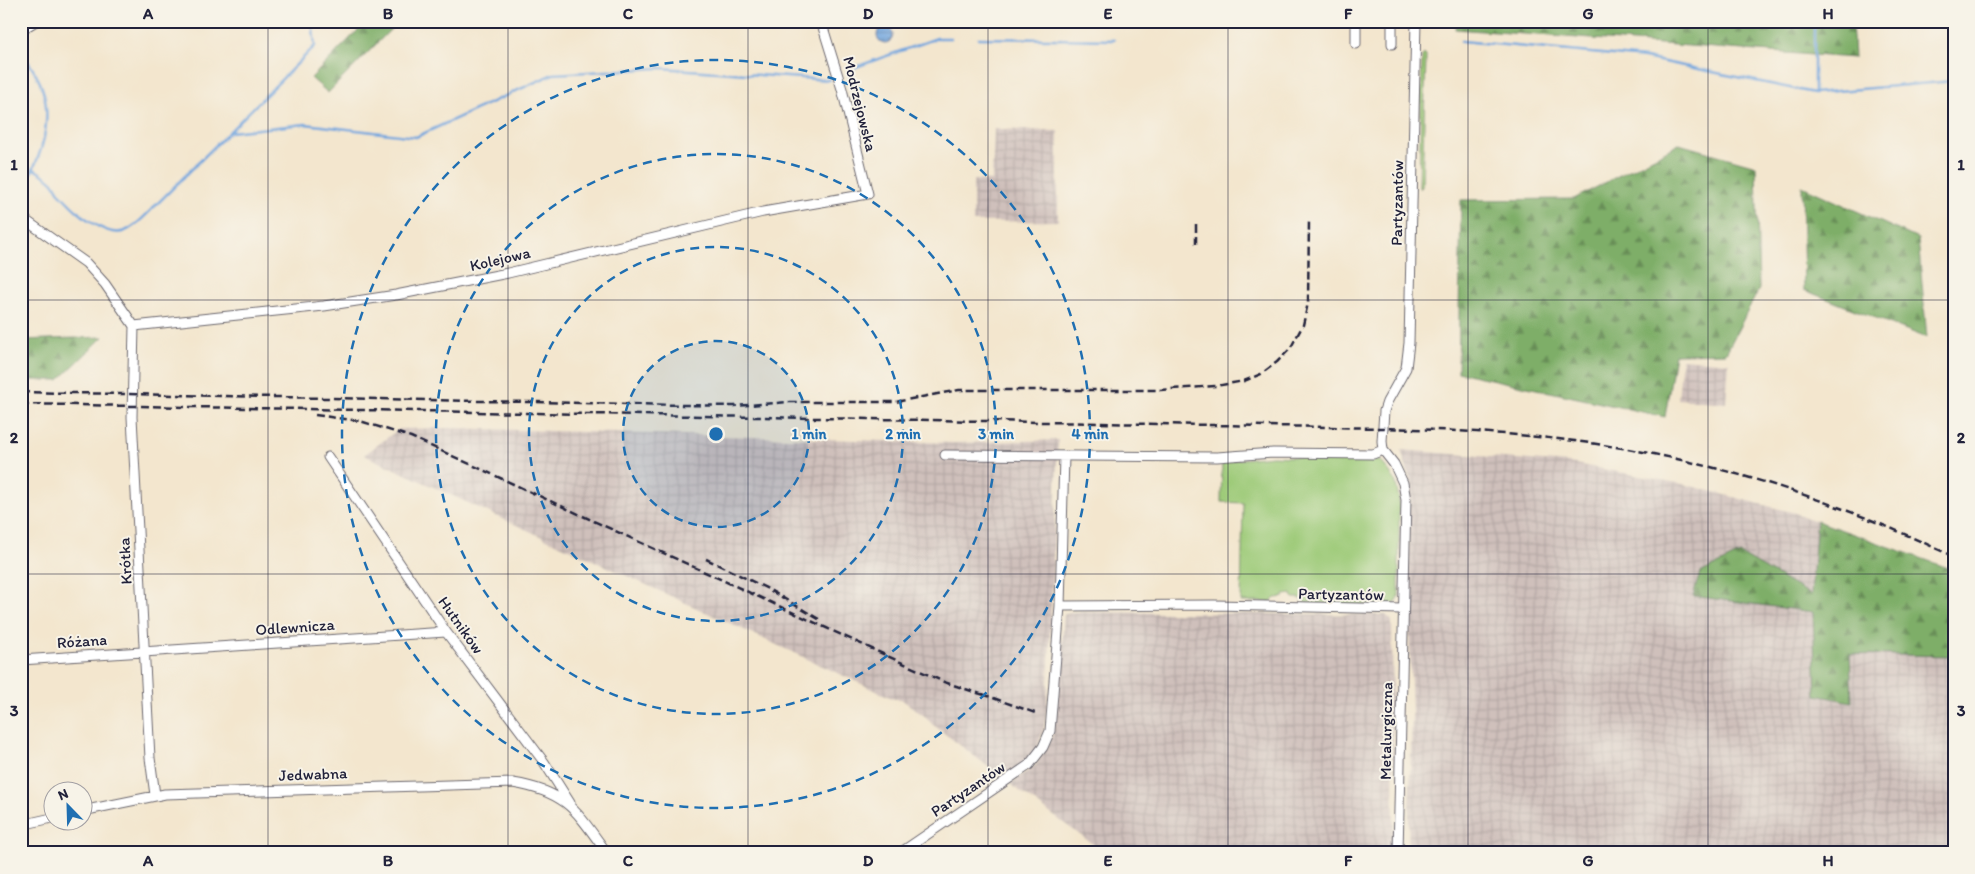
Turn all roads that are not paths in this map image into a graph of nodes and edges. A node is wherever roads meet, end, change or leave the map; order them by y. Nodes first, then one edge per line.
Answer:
1 (36, 21) edge
2 (822, 21) edge
3 (1356, 21) edge
4 (1392, 21) edge
5 (1416, 21) edge
6 (21, 30) edge
7 (1356, 44) dead end
8 (1392, 44) dead end
9 (868, 194) joint
10 (21, 217) edge
11 (134, 326) junction
12 (1383, 450) junction
13 (945, 455) dead end
14 (1064, 456) junction
15 (328, 457) dead end
16 (1060, 606) junction
17 (1403, 609) junction
18 (446, 632) junction
19 (145, 652) junction
20 (21, 660) edge
21 (155, 796) junction
22 (573, 808) junction
23 (92, 809) edge
24 (42, 820) edge
25 (21, 825) edge
26 (607, 853) edge
27 (900, 853) edge
28 (1398, 853) edge

1 - 6 street
2 - 9 street, Modrzejowska
3 - 7 street
4 - 8 street
5 - 12 street, Partyzantów
9 - 11 street, Kolejowa
10 - 11 street
11 - 19 street, Krótka
12 - 14 street
12 - 17 street, Partyzantów
13 - 14 street
14 - 16 street
15 - 18 street, Hutników
16 - 17 street, Partyzantów
16 - 27 street, Partyzantów
17 - 28 street, Metalurgiczna
18 - 19 street, Odlewnicza
18 - 22 street, Hutników
19 - 20 street, Różana
19 - 21 street, Krótka
21 - 22 street, Jedwabna
21 - 23 street, Jedwabna
22 - 26 street
24 - 25 street

